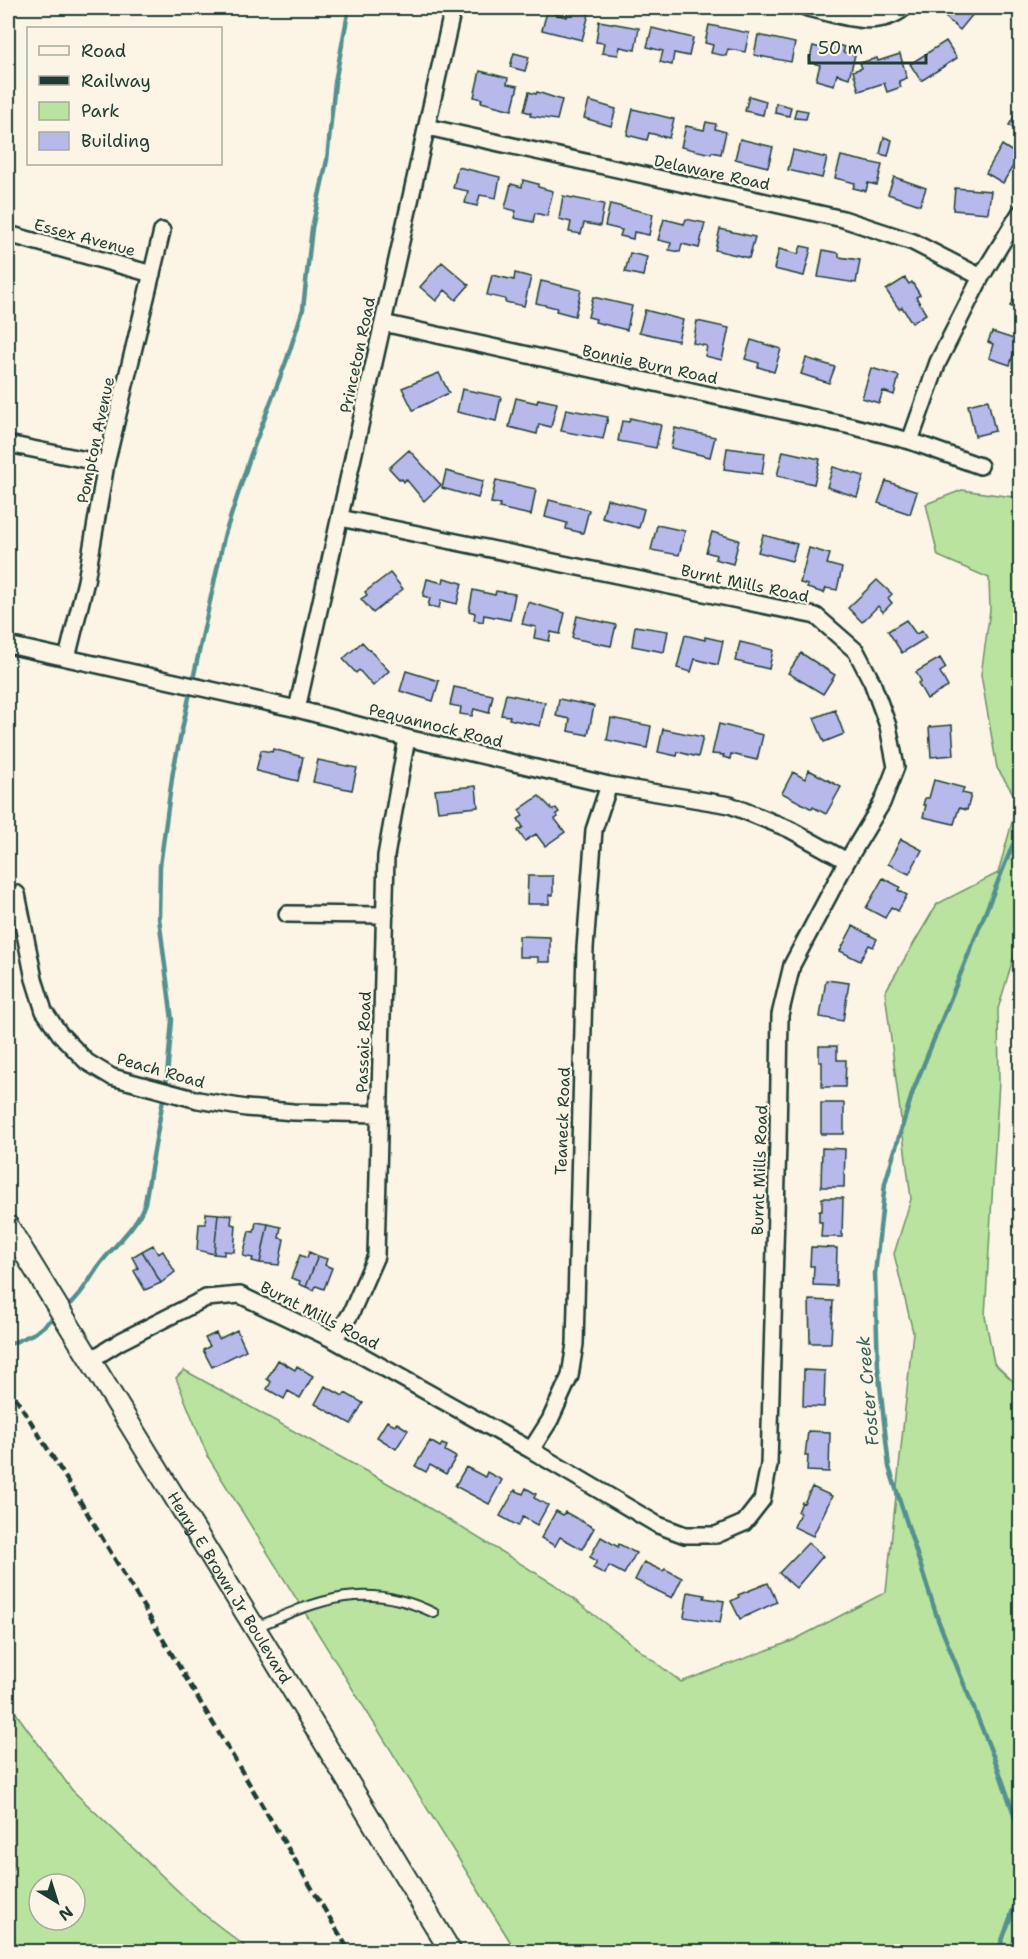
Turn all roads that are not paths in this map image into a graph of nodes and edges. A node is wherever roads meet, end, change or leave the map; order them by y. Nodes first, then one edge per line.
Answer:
1 (453, 8) edge
2 (807, 8) edge
3 (903, 8) edge
4 (427, 128) junction
5 (1020, 213) edge
6 (162, 231) dead end
7 (8, 234) edge
8 (152, 274) junction
9 (981, 277) junction
10 (383, 323) junction
11 (910, 441) junction
12 (8, 444) edge
13 (106, 464) junction
14 (980, 466) dead end
15 (340, 518) junction
16 (8, 645) edge
17 (67, 658) junction
18 (297, 709) junction
19 (407, 738) junction
20 (609, 784) junction
21 (847, 861) junction
22 (17, 894) dead end
23 (287, 914) dead end
24 (385, 915) junction
25 (379, 1114) junction
26 (8, 1226) edge
27 (334, 1340) junction
28 (90, 1361) junction
29 (531, 1450) junction
30 (434, 1613) dead end
31 (255, 1627) junction
32 (451, 1952) edge

1 - 4 street, Princeton Road
2 - 3 street
4 - 9 street, Delaware Road
4 - 10 street, Princeton Road
5 - 9 street
6 - 8 street, Pompton Avenue
7 - 8 street, Essex Avenue
8 - 13 street, Pompton Avenue
9 - 11 street
10 - 11 street, Bonnie Burn Road
10 - 15 street, Princeton Road
11 - 14 street, Bonnie Burn Road
12 - 13 street
13 - 17 street, Pompton Avenue
15 - 18 street, Princeton Road
15 - 21 street, Burnt Mills Road
16 - 17 street, Pequannock Road
17 - 18 street, Pequannock Road
18 - 19 street, Pequannock Road
19 - 20 street, Pequannock Road
19 - 24 street, Passaic Road
20 - 21 street, Pequannock Road
20 - 29 street, Teaneck Road
21 - 29 street, Burnt Mills Road
22 - 25 street, Peach Road
23 - 24 street
24 - 25 street, Passaic Road
25 - 27 street, Passaic Road
26 - 28 main road, Henry E Brown Jr Boulevard
27 - 28 street, Burnt Mills Road
27 - 29 street, Burnt Mills Road
28 - 31 main road, Henry E Brown Jr Boulevard
30 - 31 lane
31 - 32 main road, Henry E Brown Jr Boulevard

